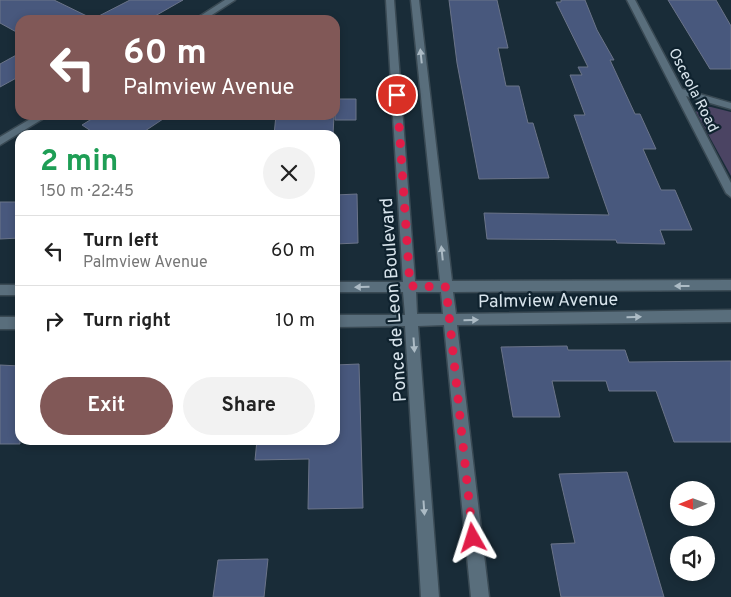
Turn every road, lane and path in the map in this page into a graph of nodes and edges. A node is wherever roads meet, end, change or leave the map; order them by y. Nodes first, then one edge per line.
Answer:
1 (231, 0) edge
2 (390, 0) edge
3 (414, 0) edge
4 (631, 0) edge
5 (206, 15) edge
6 (677, 91) junction
7 (731, 106) edge
8 (36, 120) edge
9 (20, 130) edge
10 (15, 133) edge
11 (0, 142) edge
12 (731, 193) edge
13 (410, 286) junction
14 (731, 286) edge
15 (340, 287) edge
16 (446, 287) junction
17 (0, 290) edge
18 (15, 290) edge
19 (731, 316) edge
20 (450, 320) junction
21 (340, 321) edge
22 (412, 321) junction
23 (0, 323) edge
24 (15, 323) edge
25 (430, 597) edge
26 (480, 597) edge

1 - 5 street
2 - 13 street, Ponce de Leon Boulevard
16 -> 3 street
4 - 6 street, Osceola Road
6 - 7 street
6 - 12 street, Osceola Road
8 - 9 street
10 - 11 street
13 -> 15 street, Palmview Avenue
13 - 16 street, Palmview Avenue
13 - 22 street, Ponce de Leon Boulevard
14 -> 16 street, Palmview Avenue
16 - 20 street
17 - 18 street
20 -> 19 street, Palmview Avenue
20 - 22 street, Palmview Avenue
20 - 26 street
21 - 22 street, Palmview Avenue
22 -> 25 street, Ponce de Leon Boulevard
23 - 24 street

